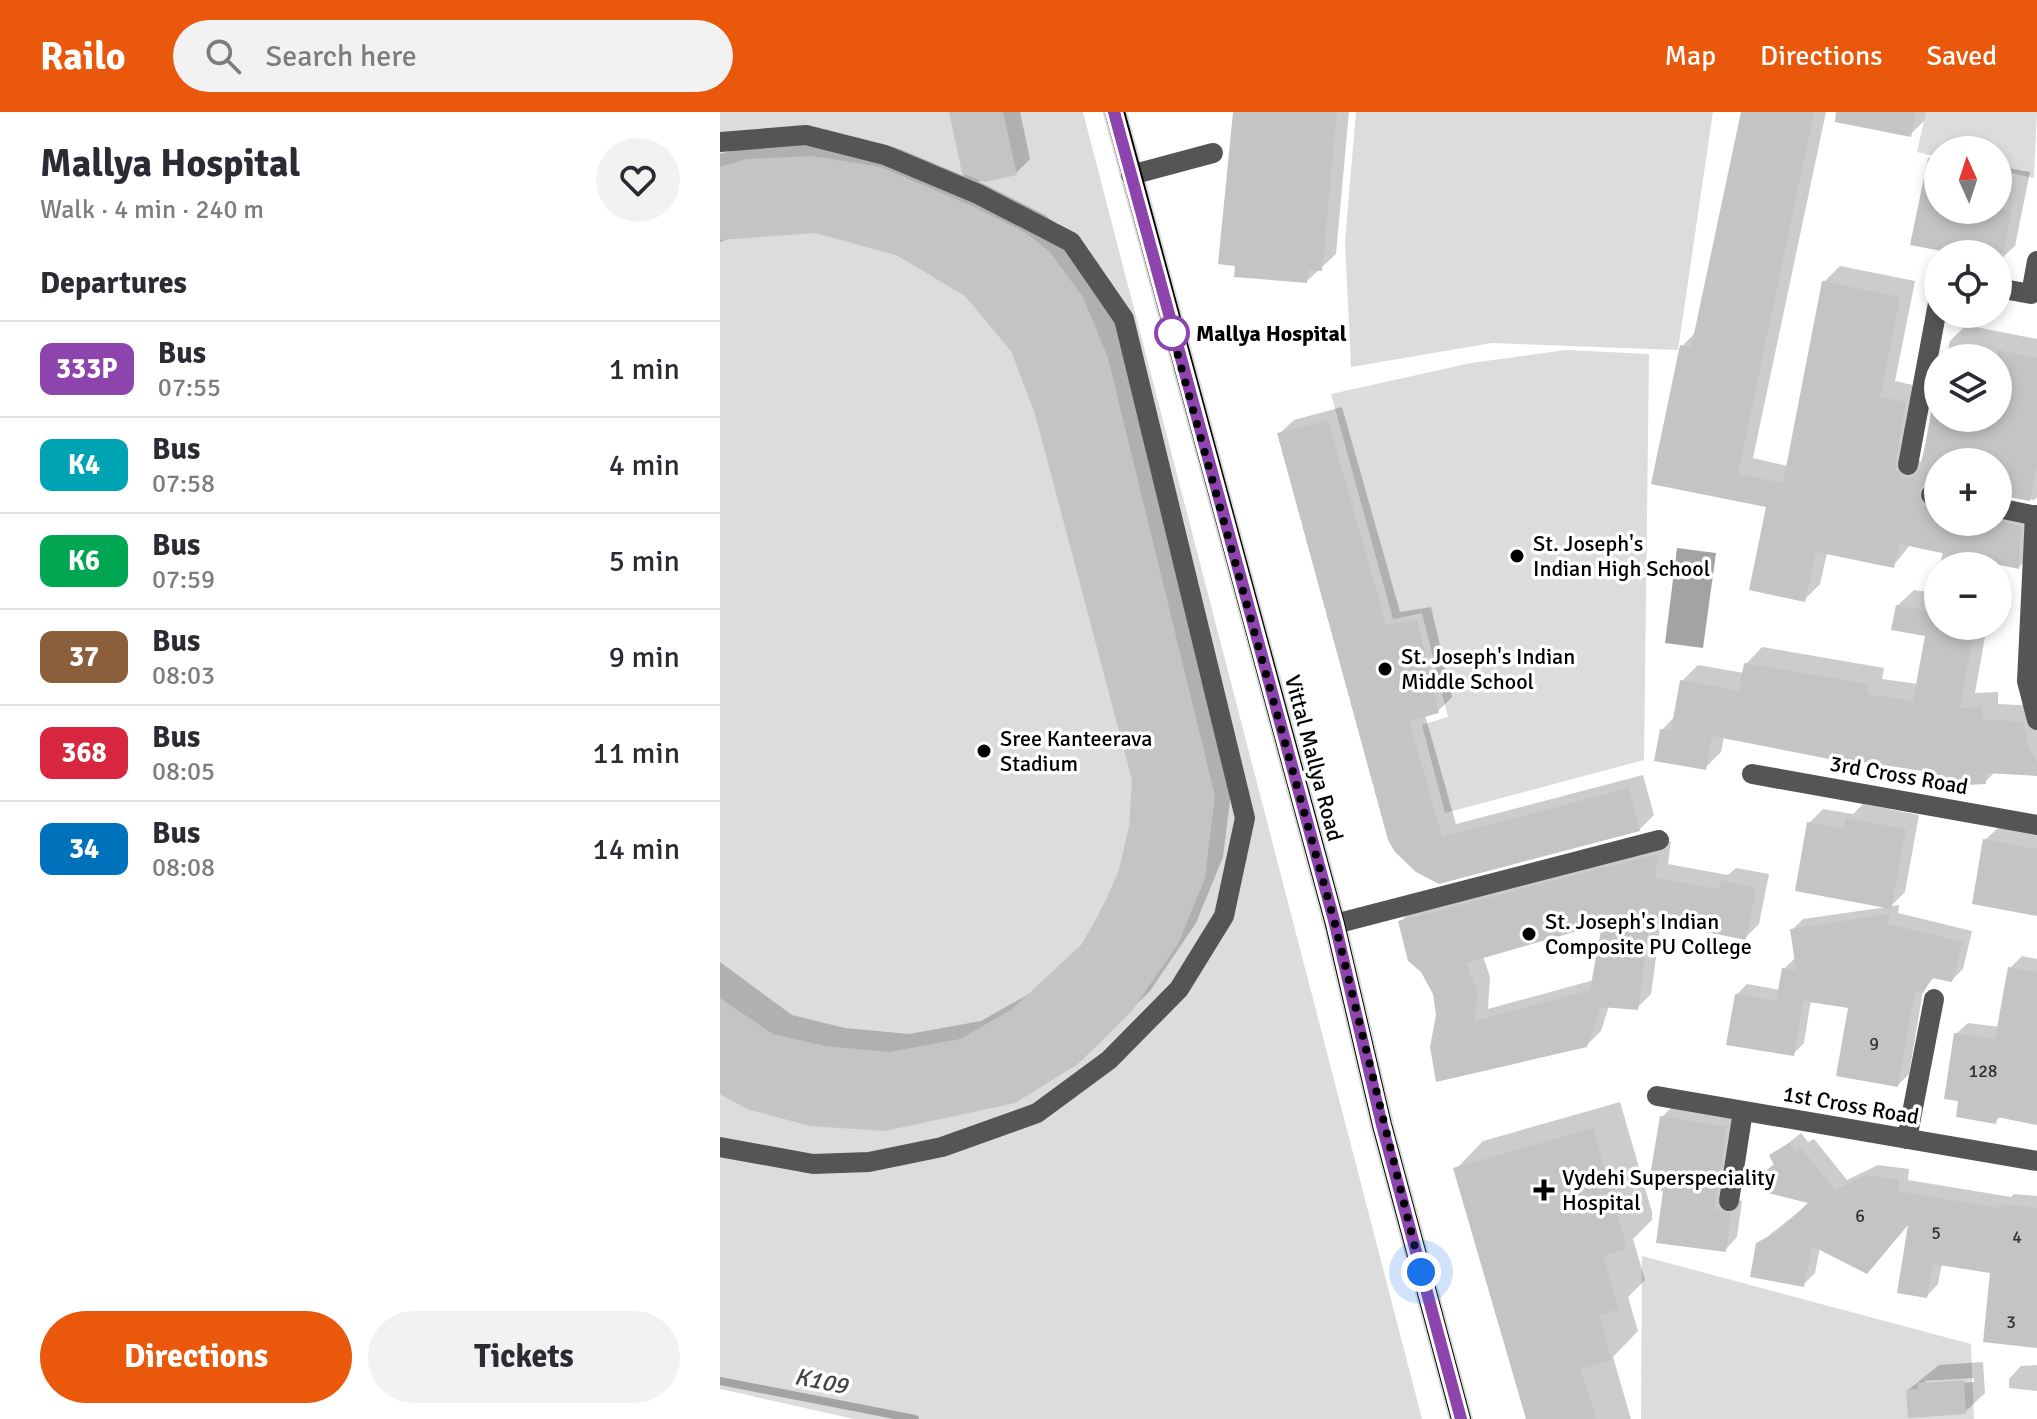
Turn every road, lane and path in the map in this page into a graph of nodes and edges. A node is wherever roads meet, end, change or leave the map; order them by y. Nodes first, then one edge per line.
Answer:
1 (1115, 112) edge
2 (720, 142) edge
3 (1213, 153) dead end
4 (1131, 175) junction
5 (2037, 261) edge
6 (2012, 291) edge
7 (1933, 328) edge
8 (1908, 465) dead end
9 (2012, 511) edge
10 (2036, 516) edge
11 (2037, 720) edge
12 (1752, 774) dead end
13 (2037, 825) edge
14 (1659, 840) dead end
15 (1335, 924) junction
16 (1934, 999) dead end
17 (1657, 1096) dead end
18 (1743, 1111) junction
19 (1907, 1139) junction
20 (720, 1147) edge
21 (2037, 1161) edge
22 (1729, 1201) dead end
23 (1461, 1419) edge

1 - 4 main road, Vittal Mallya Road
2 - 20 street
3 - 4 street
4 - 15 main road, Vittal Mallya Road
5 - 6 street
7 - 8 street
9 - 10 street
10 - 11 street
12 - 13 street, 3rd Cross Road
14 - 15 street
15 - 23 main road, Vittal Mallya Road
16 - 19 street
17 - 18 street, 1st Cross Road
18 - 19 street, 1st Cross Road
18 - 22 street
19 - 21 street, 1st Cross Road

